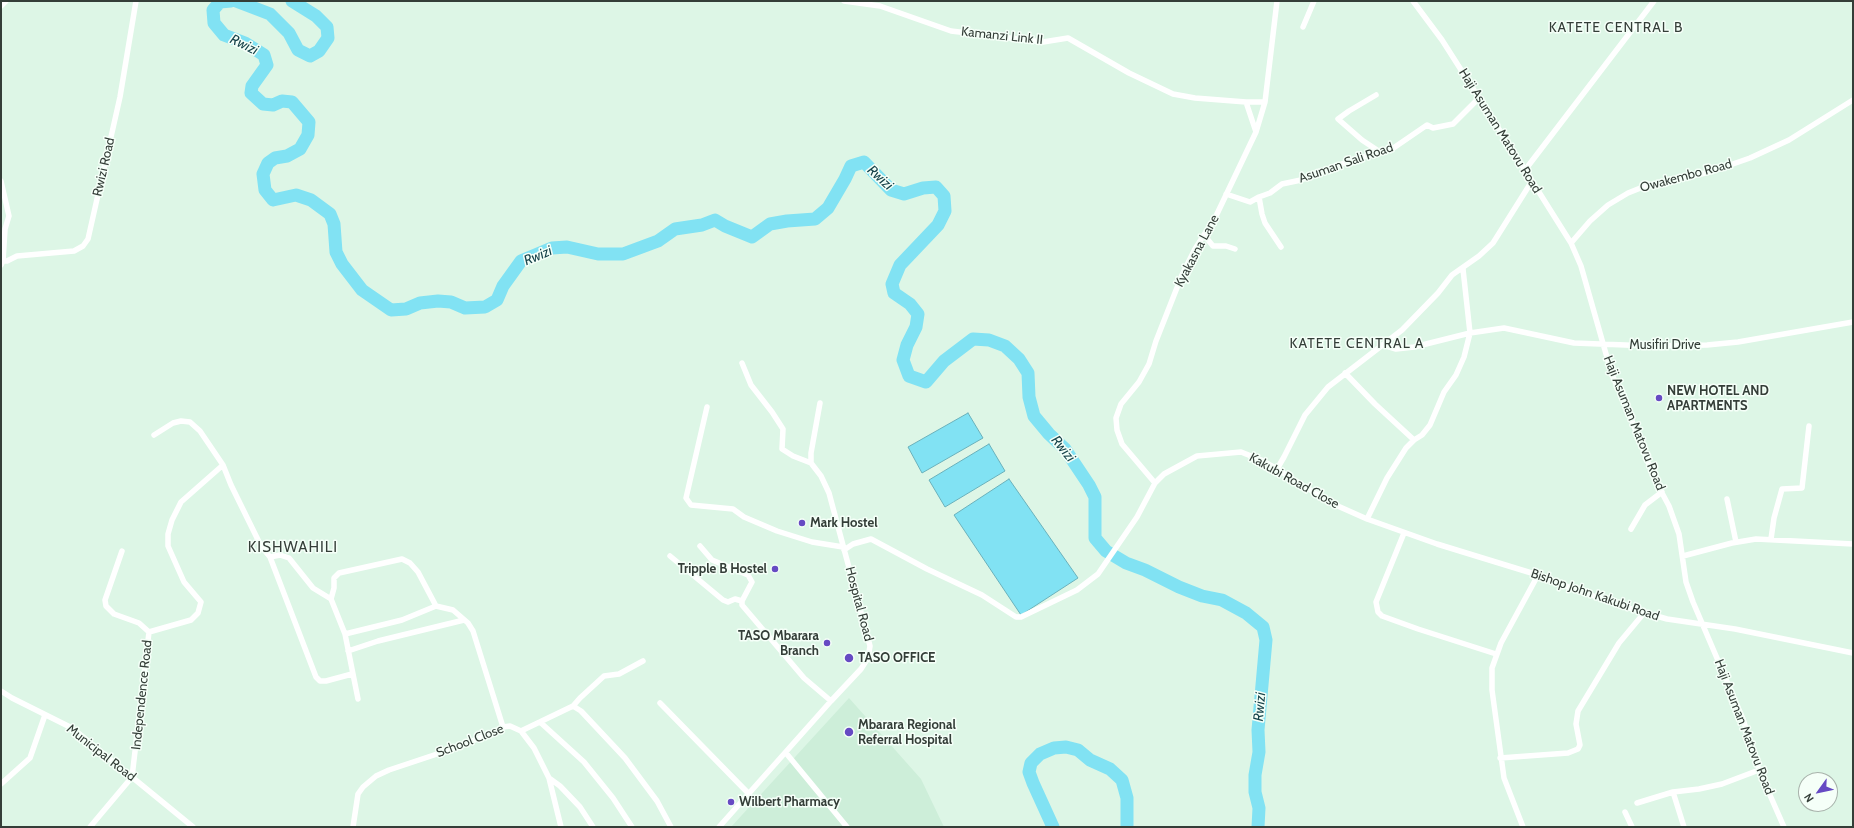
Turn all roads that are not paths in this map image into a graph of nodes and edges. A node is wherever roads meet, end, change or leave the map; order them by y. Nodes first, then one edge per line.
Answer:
1 (6, 1) edge
2 (136, 1) edge
3 (844, 1) edge
4 (1277, 1) edge
5 (1314, 1) edge
6 (1413, 1) edge
7 (1654, 1) edge
8 (1, 6) edge
9 (1303, 27) dead end
10 (1376, 95) dead end
11 (1479, 98) junction
12 (1853, 100) edge
13 (1246, 102) junction
14 (1264, 102) junction
15 (1256, 132) junction
16 (1380, 152) junction
17 (1525, 170) junction
18 (1, 181) edge
19 (1532, 181) junction
20 (1226, 194) junction
21 (1259, 197) junction
22 (1204, 235) junction
23 (1571, 243) junction
24 (1281, 247) dead end
25 (1235, 248) dead end
26 (2, 263) edge
27 (1463, 269) junction
28 (1853, 322) edge
29 (1470, 333) junction
30 (1602, 344) junction
31 (1383, 345) junction
32 (742, 363) dead end
33 (1345, 373) junction
34 (820, 403) dead end
35 (707, 407) dead end
36 (1809, 426) dead end
37 (154, 435) dead end
38 (1414, 440) junction
39 (811, 463) junction
40 (223, 465) junction
41 (1277, 468) junction
42 (1155, 483) junction
43 (1662, 492) junction
44 (1727, 499) dead end
45 (1367, 519) junction
46 (1631, 530) dead end
47 (1404, 533) junction
48 (1771, 539) junction
49 (1736, 542) junction
50 (1853, 544) edge
51 (700, 546) dead end
52 (844, 549) junction
53 (122, 551) dead end
54 (670, 556) dead end
55 (1683, 556) junction
56 (270, 557) junction
57 (1538, 575) junction
58 (331, 598) junction
59 (742, 600) junction
60 (436, 606) junction
61 (1644, 612) junction
62 (464, 620) junction
63 (1703, 625) junction
64 (149, 632) junction
65 (345, 634) junction
66 (348, 651) junction
67 (1853, 652) edge
68 (1496, 654) junction
69 (643, 661) dead end
70 (352, 674) junction
71 (1, 691) edge
72 (358, 699) dead end
73 (830, 701) junction
74 (660, 702) dead end
75 (574, 706) junction
76 (45, 715) junction
77 (540, 722) junction
78 (502, 727) junction
79 (521, 732) junction
80 (786, 753) junction
81 (1500, 758) junction
82 (1759, 770) junction
83 (132, 777) junction
84 (549, 778) junction
85 (1, 784) edge
86 (1673, 792) junction
87 (749, 794) junction
88 (1637, 803) dead end
89 (1625, 812) dead end
90 (90, 827) edge
91 (193, 827) edge
92 (353, 827) edge
93 (561, 827) edge
94 (593, 827) edge
95 (632, 827) edge
96 (671, 827) edge
97 (719, 827) edge
98 (847, 827) edge
99 (1523, 827) edge
100 (1632, 827) edge
101 (1684, 827) edge
102 (1784, 827) edge

1 - 8 street
2 - 26 street, Rwizi Road
3 - 13 street, Kamanzi Link II
4 - 14 street, Kyakasna Lane
5 - 9 street
6 - 11 street, Haji Asuman Matovu Road
7 - 17 street
10 - 16 street
11 - 16 street, Asuman Sali Road
11 - 17 street, Haji Asuman Matovu Road
12 - 23 street, Owakembo Road
13 - 14 street, Kamanzi Link II
13 - 15 street
14 - 15 street, Kyakasna Lane
15 - 20 street, Kyakasna Lane
16 - 21 street, Asuman Sali Road
17 - 19 street, Haji Asuman Matovu Road
18 - 26 street
19 - 23 street, Haji Asuman Matovu Road
19 - 27 street
20 - 21 street, Asuman Sali Road
20 - 22 street, Kyakasna Lane
21 - 24 street
22 - 25 street
22 - 42 street, Kyakasna Lane
23 - 30 street, Haji Asuman Matovu Road
27 - 29 street
27 - 31 street
28 - 30 street, Musifiri Drive
29 - 30 street, Musifiri Drive
29 - 31 street, Musifiri Drive
29 - 38 street
30 - 43 street, Haji Asuman Matovu Road
31 - 33 street
32 - 39 street
33 - 38 street
33 - 41 street
34 - 39 street
35 - 52 street
36 - 48 street
37 - 40 street
38 - 45 street
39 - 52 street, Hospital Road
40 - 56 street
40 - 64 street
41 - 42 street, Kakubi Road Close
41 - 45 street, Kakubi Road Close
42 - 52 street, Kakubi Road Close
43 - 46 street
43 - 55 street, Haji Asuman Matovu Road
44 - 49 street
45 - 47 street, Bishop John Kakubi Road
47 - 57 street, Bishop John Kakubi Road
47 - 68 street
48 - 49 street
48 - 50 street
49 - 55 street
51 - 59 street
52 - 73 street, Hospital Road
53 - 64 street, Independence Road
54 - 59 street
55 - 63 street, Haji Asuman Matovu Road
56 - 58 street
56 - 70 street
57 - 61 street, Bishop John Kakubi Road
57 - 68 street
58 - 60 street
58 - 65 street
59 - 73 street
60 - 62 street
60 - 65 street
61 - 63 street, Bishop John Kakubi Road
61 - 81 street
62 - 66 street
62 - 78 street
63 - 67 street, Bishop John Kakubi Road
63 - 82 street, Haji Asuman Matovu Road
64 - 83 street, Independence Road
65 - 66 street
66 - 70 street
68 - 81 street
69 - 75 street
70 - 72 street
71 - 76 street, Municipal Road
73 - 80 street, Hospital Road
74 - 87 street
75 - 77 street
75 - 96 street
76 - 83 street, Municipal Road
76 - 85 street
77 - 79 street
77 - 95 street
78 - 79 street, School Close
78 - 92 street, School Close
79 - 84 street, School Close
80 - 87 street, Hospital Road
80 - 98 street
81 - 99 street
82 - 86 street
82 - 102 street, Haji Asuman Matovu Road
83 - 90 street
83 - 91 street, Municipal Road
84 - 93 street, School Close
84 - 94 street
86 - 88 street
86 - 101 street
87 - 97 street, Hospital Road
89 - 100 street

